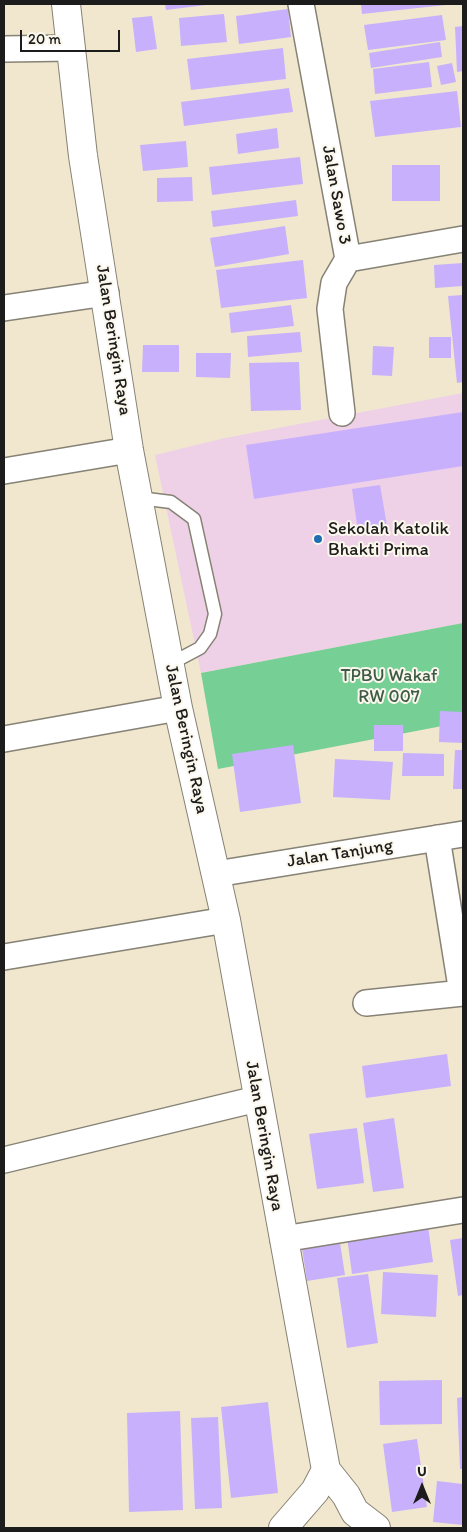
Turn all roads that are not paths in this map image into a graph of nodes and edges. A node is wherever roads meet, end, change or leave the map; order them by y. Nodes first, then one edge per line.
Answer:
1 (66, 4) edge
2 (301, 4) edge
3 (71, 48) junction
4 (4, 49) edge
5 (463, 239) edge
6 (348, 260) junction
7 (106, 293) junction
8 (4, 308) edge
9 (342, 413) dead end
10 (129, 450) junction
11 (4, 471) edge
12 (139, 498) junction
13 (170, 664) junction
14 (178, 708) junction
15 (4, 739) edge
16 (463, 834) edge
17 (437, 838) junction
18 (216, 874) junction
19 (226, 920) junction
20 (4, 957) edge
21 (463, 993) edge
22 (366, 1003) dead end
23 (257, 1099) junction
24 (4, 1160) edge
25 (463, 1210) edge
26 (283, 1239) junction
27 (326, 1470) junction
28 (283, 1528) edge
29 (376, 1528) edge

1 - 3 street, Jalan Beringin Raya
2 - 6 street, Jalan Sawo 3
3 - 4 street
3 - 7 street, Jalan Beringin Raya
5 - 6 street
6 - 9 street, Jalan Sawo 3
7 - 8 street
7 - 10 street, Jalan Beringin Raya
10 - 11 street
10 - 12 street, Jalan Beringin Raya
12 - 13 street, Jalan Beringin Raya
12 - 13 lane
13 - 14 street, Jalan Beringin Raya
14 - 15 street
14 - 18 street, Jalan Beringin Raya
16 - 17 street, Jalan Tanjung
17 - 18 street, Jalan Tanjung
17 - 21 street
18 - 19 street, Jalan Beringin Raya
19 - 20 street
19 - 23 street, Jalan Beringin Raya
21 - 22 street
23 - 24 street
23 - 26 street, Jalan Beringin Raya
25 - 26 street
26 - 27 street, Jalan Beringin Raya
27 - 28 street
27 - 29 street, Jalan Beringin Raya

